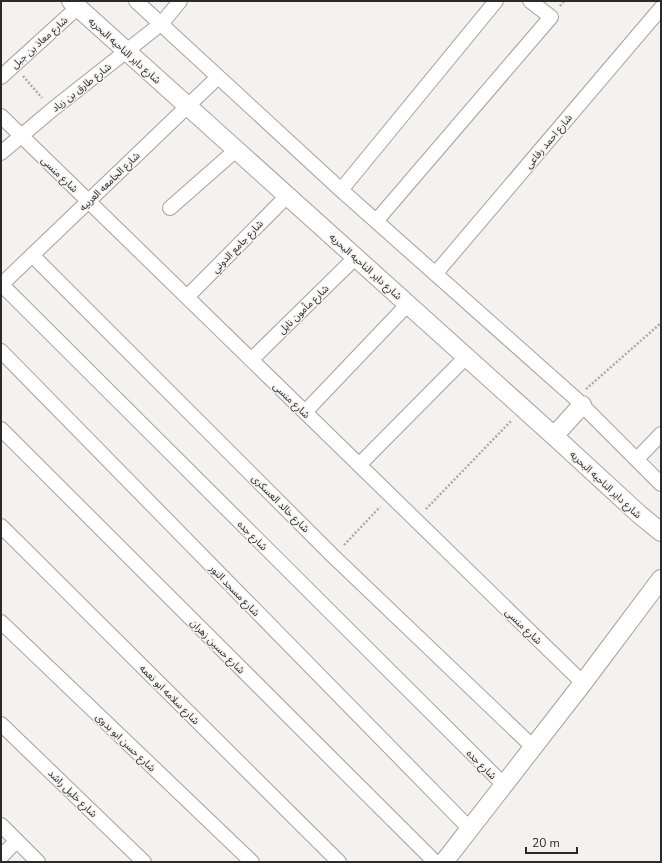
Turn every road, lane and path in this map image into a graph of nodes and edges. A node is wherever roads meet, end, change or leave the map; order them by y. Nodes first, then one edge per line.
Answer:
1 (136, 1) edge
2 (180, 1) edge
3 (496, 1) edge
4 (530, 1) edge
5 (74, 4) edge
6 (661, 8) edge
7 (162, 23) junction
8 (126, 52) junction
9 (13, 66) junction
10 (218, 76) junction
11 (1, 77) edge
12 (187, 106) junction
13 (53, 110) junction
14 (1, 116) edge
15 (22, 136) junction
16 (236, 150) junction
17 (1, 153) edge
18 (341, 190) junction
19 (287, 196) junction
20 (88, 201) junction
21 (170, 208) dead end
22 (377, 220) junction
23 (32, 255) junction
24 (356, 258) junction
25 (436, 274) junction
26 (1, 285) edge
27 (187, 297) junction
28 (408, 304) junction
29 (661, 323) edge
30 (1, 350) edge
31 (466, 357) junction
32 (251, 360) junction
33 (579, 402) junction
34 (524, 408) junction
35 (305, 412) junction
36 (1, 429) edge
37 (661, 434) edge
38 (554, 436) junction
39 (637, 459) junction
40 (359, 465) junction
41 (661, 484) edge
42 (391, 496) junction
43 (416, 520) junction
44 (1, 526) edge
45 (661, 532) edge
46 (333, 556) junction
47 (661, 579) edge
48 (1, 622) edge
49 (583, 683) junction
50 (1, 724) edge
51 (534, 747) junction
52 (504, 785) junction
53 (1, 825) edge
54 (470, 829) junction
55 (16, 841) junction
56 (1, 857) edge
57 (38, 862) edge
58 (144, 862) edge
59 (252, 862) edge
60 (339, 862) edge
61 (435, 862) edge
62 (444, 862) edge

1 - 7 street
2 - 7 street, شارع طارق بن زياد
3 - 18 street
4 - 22 street
5 - 8 street, شارع داير الناحيه البحريه
5 - 9 street, شارع معاذ بن جبل
6 - 25 street, شارع احمد رفاعى
7 - 8 street, شارع طارق بن زياد
7 - 10 street
8 - 12 street, شارع داير الناحيه البحريه
8 - 13 street, شارع طارق بن زياد
9 - 11 street, شارع معاذ بن جبل
9 - 13 path
10 - 12 street, شارع الجامعه العربيه
10 - 18 street
12 - 16 street, شارع داير الناحيه البحريه
12 - 20 street, شارع الجامعه العربيه
13 - 15 street, شارع طارق بن زياد
14 - 15 street, شارع منسى
15 - 17 street, شارع طارق بن زياد
15 - 20 street, شارع منسى
16 - 19 street, شارع داير الناحيه البحريه
16 - 21 street
18 - 22 street
19 - 24 street, شارع داير الناحيه البحريه
19 - 27 street, شارع جامع الدوني
20 - 23 street, شارع الجامعه العربيه
20 - 27 street, شارع منسى
22 - 25 street
23 - 26 street, شارع الجامعه العربيه
23 - 46 street, شارع خالد العسكرى
24 - 28 street, شارع داير الناحيه البحريه
24 - 32 street, شارع مأمون نايل
25 - 33 street
26 - 52 street, شارع جده
27 - 32 street, شارع منسى
28 - 31 street, شارع داير الناحيه البحريه
28 - 35 street
29 - 33 path
30 - 54 street, شارع مسجد النور
31 - 34 street, شارع داير الناحيه البحريه
31 - 40 street
32 - 35 street, شارع منسى
33 - 38 street
33 - 39 street
34 - 38 street, شارع داير الناحيه البحريه
34 - 43 path
35 - 40 street, شارع منسى
36 - 61 street, شارع حسين زهران
37 - 39 street
38 - 45 street, شارع داير الناحيه البحريه
39 - 41 street
40 - 42 street, شارع منسى
42 - 43 street, شارع منسى
42 - 46 path
43 - 49 street, شارع منسى
44 - 60 street, شارع سلامه ابو نعمه
46 - 51 street, شارع خالد العسكرى
47 - 49 street
48 - 59 street, شارع حسن ابو بدوى
49 - 51 street
50 - 58 street, شارع خليل راشد
51 - 52 street
52 - 54 street
53 - 55 street
54 - 62 street
55 - 56 street
55 - 57 street

